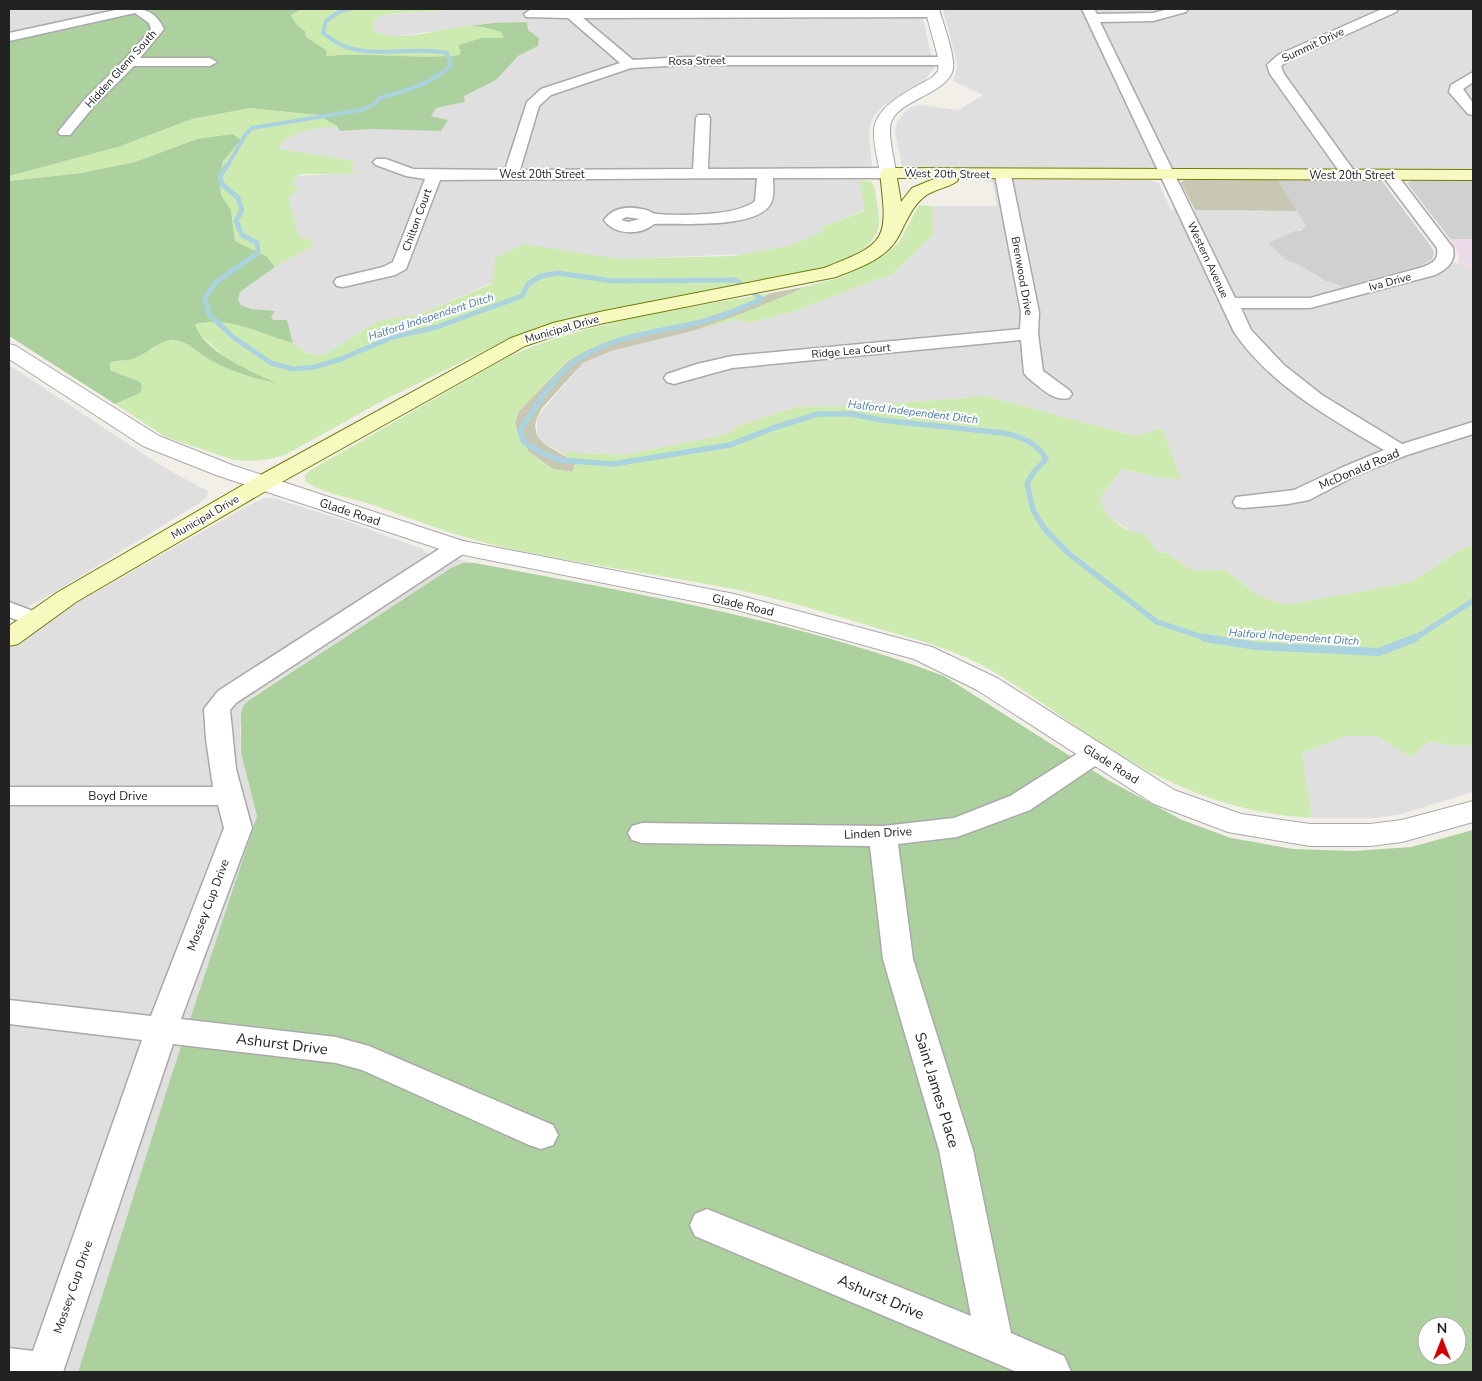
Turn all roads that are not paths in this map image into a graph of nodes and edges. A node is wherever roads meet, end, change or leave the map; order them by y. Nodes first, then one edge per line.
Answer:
1 (136, 9) edge
2 (1182, 9) edge
3 (1392, 9) edge
4 (794, 11) edge
5 (933, 11) edge
6 (652, 12) edge
7 (530, 14) dead end
8 (570, 14) junction
9 (1090, 14) edge
10 (9, 37) edge
11 (946, 61) junction
12 (130, 62) junction
13 (210, 62) dead end
14 (630, 64) junction
15 (1473, 76) edge
16 (1473, 111) edge
17 (703, 118) dead end
18 (65, 132) dead end
19 (381, 162) dead end
20 (700, 173) junction
21 (427, 174) junction
22 (765, 174) junction
23 (888, 174) junction
24 (996, 174) junction
25 (1168, 174) junction
26 (1473, 174) edge
27 (511, 175) junction
28 (1349, 175) junction
29 (1390, 175) junction
30 (649, 219) dead end
31 (891, 233) junction
32 (343, 282) dead end
33 (1228, 303) junction
34 (1029, 334) junction
35 (9, 350) edge
36 (674, 378) dead end
37 (1062, 394) dead end
38 (1473, 428) edge
39 (1400, 451) junction
40 (263, 483) junction
41 (1244, 502) dead end
42 (458, 547) junction
43 (9, 609) edge
44 (33, 619) junction
45 (9, 638) edge
46 (1095, 754) junction
47 (9, 796) edge
48 (228, 796) junction
49 (1473, 812) edge
50 (642, 833) dead end
51 (884, 836) junction
52 (9, 1012) edge
53 (162, 1029) junction
54 (540, 1135) dead end
55 (707, 1225) dead end
56 (995, 1344) junction
57 (9, 1366) edge
58 (44, 1372) edge
59 (1052, 1372) edge

1 - 10 street
1 - 12 street, Hidden Glenn South
2 - 9 street
3 - 28 street, Summit Drive
4 - 5 street
4 - 6 street
5 - 11 street
6 - 8 street
7 - 8 street
8 - 14 street
9 - 25 street, Western Avenue
11 - 14 street, Rosa Street
11 - 23 street
12 - 13 street
12 - 18 street, Hidden Glenn South
14 - 27 street, Rosa Street
15 - 16 street
17 - 20 street
19 - 21 street, West 20th Street
20 - 22 street, West 20th Street
20 - 27 street, West 20th Street
21 - 27 street, West 20th Street
21 - 32 street, Chilton Court
22 - 23 street, West 20th Street
22 - 30 street
23 - 24 main road, West 20th Street
23 - 31 main road
24 - 25 main road, West 20th Street
24 - 31 main road, Municipal Drive
24 - 34 street, Brenwood Drive
25 - 28 main road, West 20th Street
25 - 33 street, Western Avenue
26 - 29 main road, West 20th Street
28 - 29 main road, West 20th Street
29 - 33 street, Iva Drive
31 - 40 main road, Municipal Drive
33 - 39 street, Western Avenue
34 - 36 street, Ridge Lea Court
34 - 37 street, Brenwood Drive
35 - 40 street, Glade Road
38 - 39 street, McDonald Road
39 - 41 street, McDonald Road
40 - 42 street, Glade Road
40 - 44 main road, Municipal Drive
42 - 46 street, Glade Road
42 - 48 street, Mossey Cup Drive
43 - 44 street
44 - 45 main road, Municipal Drive
46 - 49 street, Glade Road
46 - 51 street, Linden Drive
47 - 48 street, Boyd Drive
48 - 53 street, Mossey Cup Drive
50 - 51 street, Linden Drive
51 - 56 street, Saint James Place
52 - 53 street, Ashurst Drive
53 - 54 street, Ashurst Drive
53 - 58 street, Mossey Cup Drive
55 - 56 street, Ashurst Drive
56 - 59 street, Ashurst Drive
57 - 58 street

